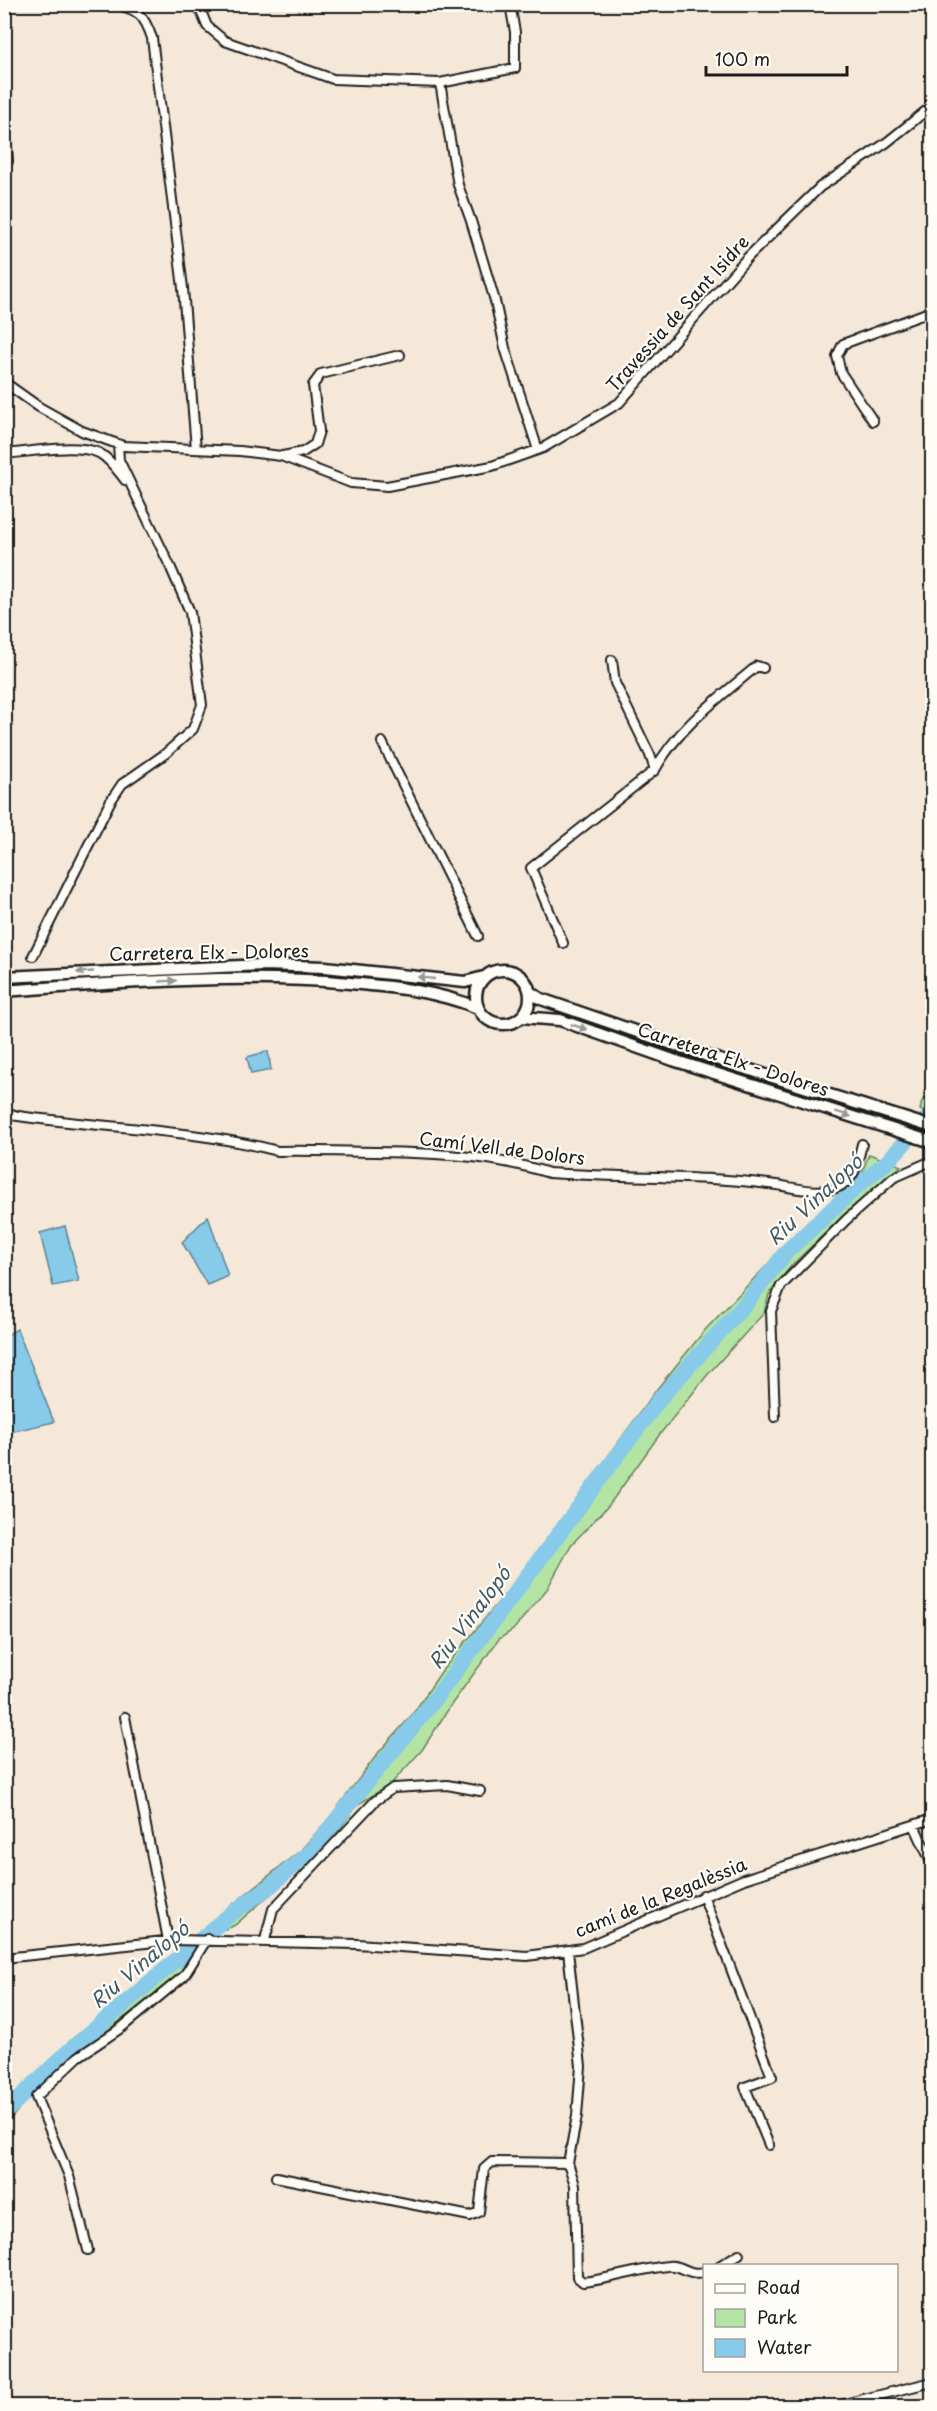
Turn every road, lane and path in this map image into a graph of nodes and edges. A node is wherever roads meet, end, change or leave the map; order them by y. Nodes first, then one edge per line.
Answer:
1 (114, 4) edge
2 (198, 4) edge
3 (510, 4) edge
4 (440, 83) junction
5 (933, 106) edge
6 (4, 112) edge
7 (8, 160) dead end
8 (933, 311) edge
9 (400, 356) dead end
10 (4, 382) edge
11 (873, 421) dead end
12 (118, 444) junction
13 (196, 449) junction
14 (538, 450) junction
15 (4, 454) edge
16 (281, 456) junction
17 (136, 496) junction
18 (612, 660) dead end
19 (763, 668) dead end
20 (382, 742) dead end
21 (655, 770) junction
22 (478, 936) dead end
23 (563, 943) dead end
24 (33, 956) dead end
25 (4, 977) edge
26 (484, 977) junction
27 (4, 991) edge
28 (530, 992) junction
29 (478, 1008) junction
30 (522, 1017) junction
31 (4, 1114) edge
32 (933, 1127) edge
33 (933, 1143) edge
34 (862, 1144) dead end
35 (927, 1163) dead end
36 (775, 1417) dead end
37 (125, 1717) dead end
38 (480, 1791) dead end
39 (933, 1819) edge
40 (914, 1825) junction
41 (933, 1864) edge
42 (703, 1895) junction
43 (171, 1940) junction
44 (210, 1940) junction
45 (265, 1940) junction
46 (568, 1951) junction
47 (4, 1958) edge
48 (769, 2145) dead end
49 (568, 2163) junction
50 (276, 2177) dead end
51 (88, 2250) dead end
52 (739, 2254) dead end
53 (720, 2264) edge
54 (703, 2272) edge
55 (933, 2382) edge
56 (836, 2406) edge

1 - 13 street
2 - 4 street
3 - 4 street
4 - 14 street
5 - 14 street, Travessia de Sant Isidre
6 - 7 street
8 - 11 street
9 - 16 street
10 - 12 street, Travessia de Sant Isidre
12 - 13 street, Travessia de Sant Isidre
12 - 17 street
13 - 16 street, Travessia de Sant Isidre
14 - 16 street, Travessia de Sant Isidre
15 - 17 street
17 - 24 street
18 - 21 street
19 - 21 street
20 - 22 street
21 - 23 street
26 -> 25 main road, Carretera Elx - Dolores
26 - 28 main road
26 - 29 main road
27 -> 29 main road, Carretera Elx - Dolores
28 - 30 main road
28 - 32 main road, Carretera Elx - Dolores
29 - 30 main road
30 -> 33 main road, Carretera Elx - Dolores
31 - 34 street, Camí Vell de Dolors
35 - 36 street
37 - 43 street
38 - 45 street
39 - 40 street, camí de la Regalèssia
40 - 41 street
40 - 42 street, camí de la Regalèssia
42 - 46 street, camí de la Regalèssia
42 - 48 street
43 - 44 street, camí de la Regalèssia
43 - 47 street, camí de la Regalèssia
44 - 45 street, camí de la Regalèssia
44 - 51 street
45 - 46 street, camí de la Regalèssia
46 - 49 street
49 - 50 street
49 - 54 street
52 - 53 street
55 - 56 street

